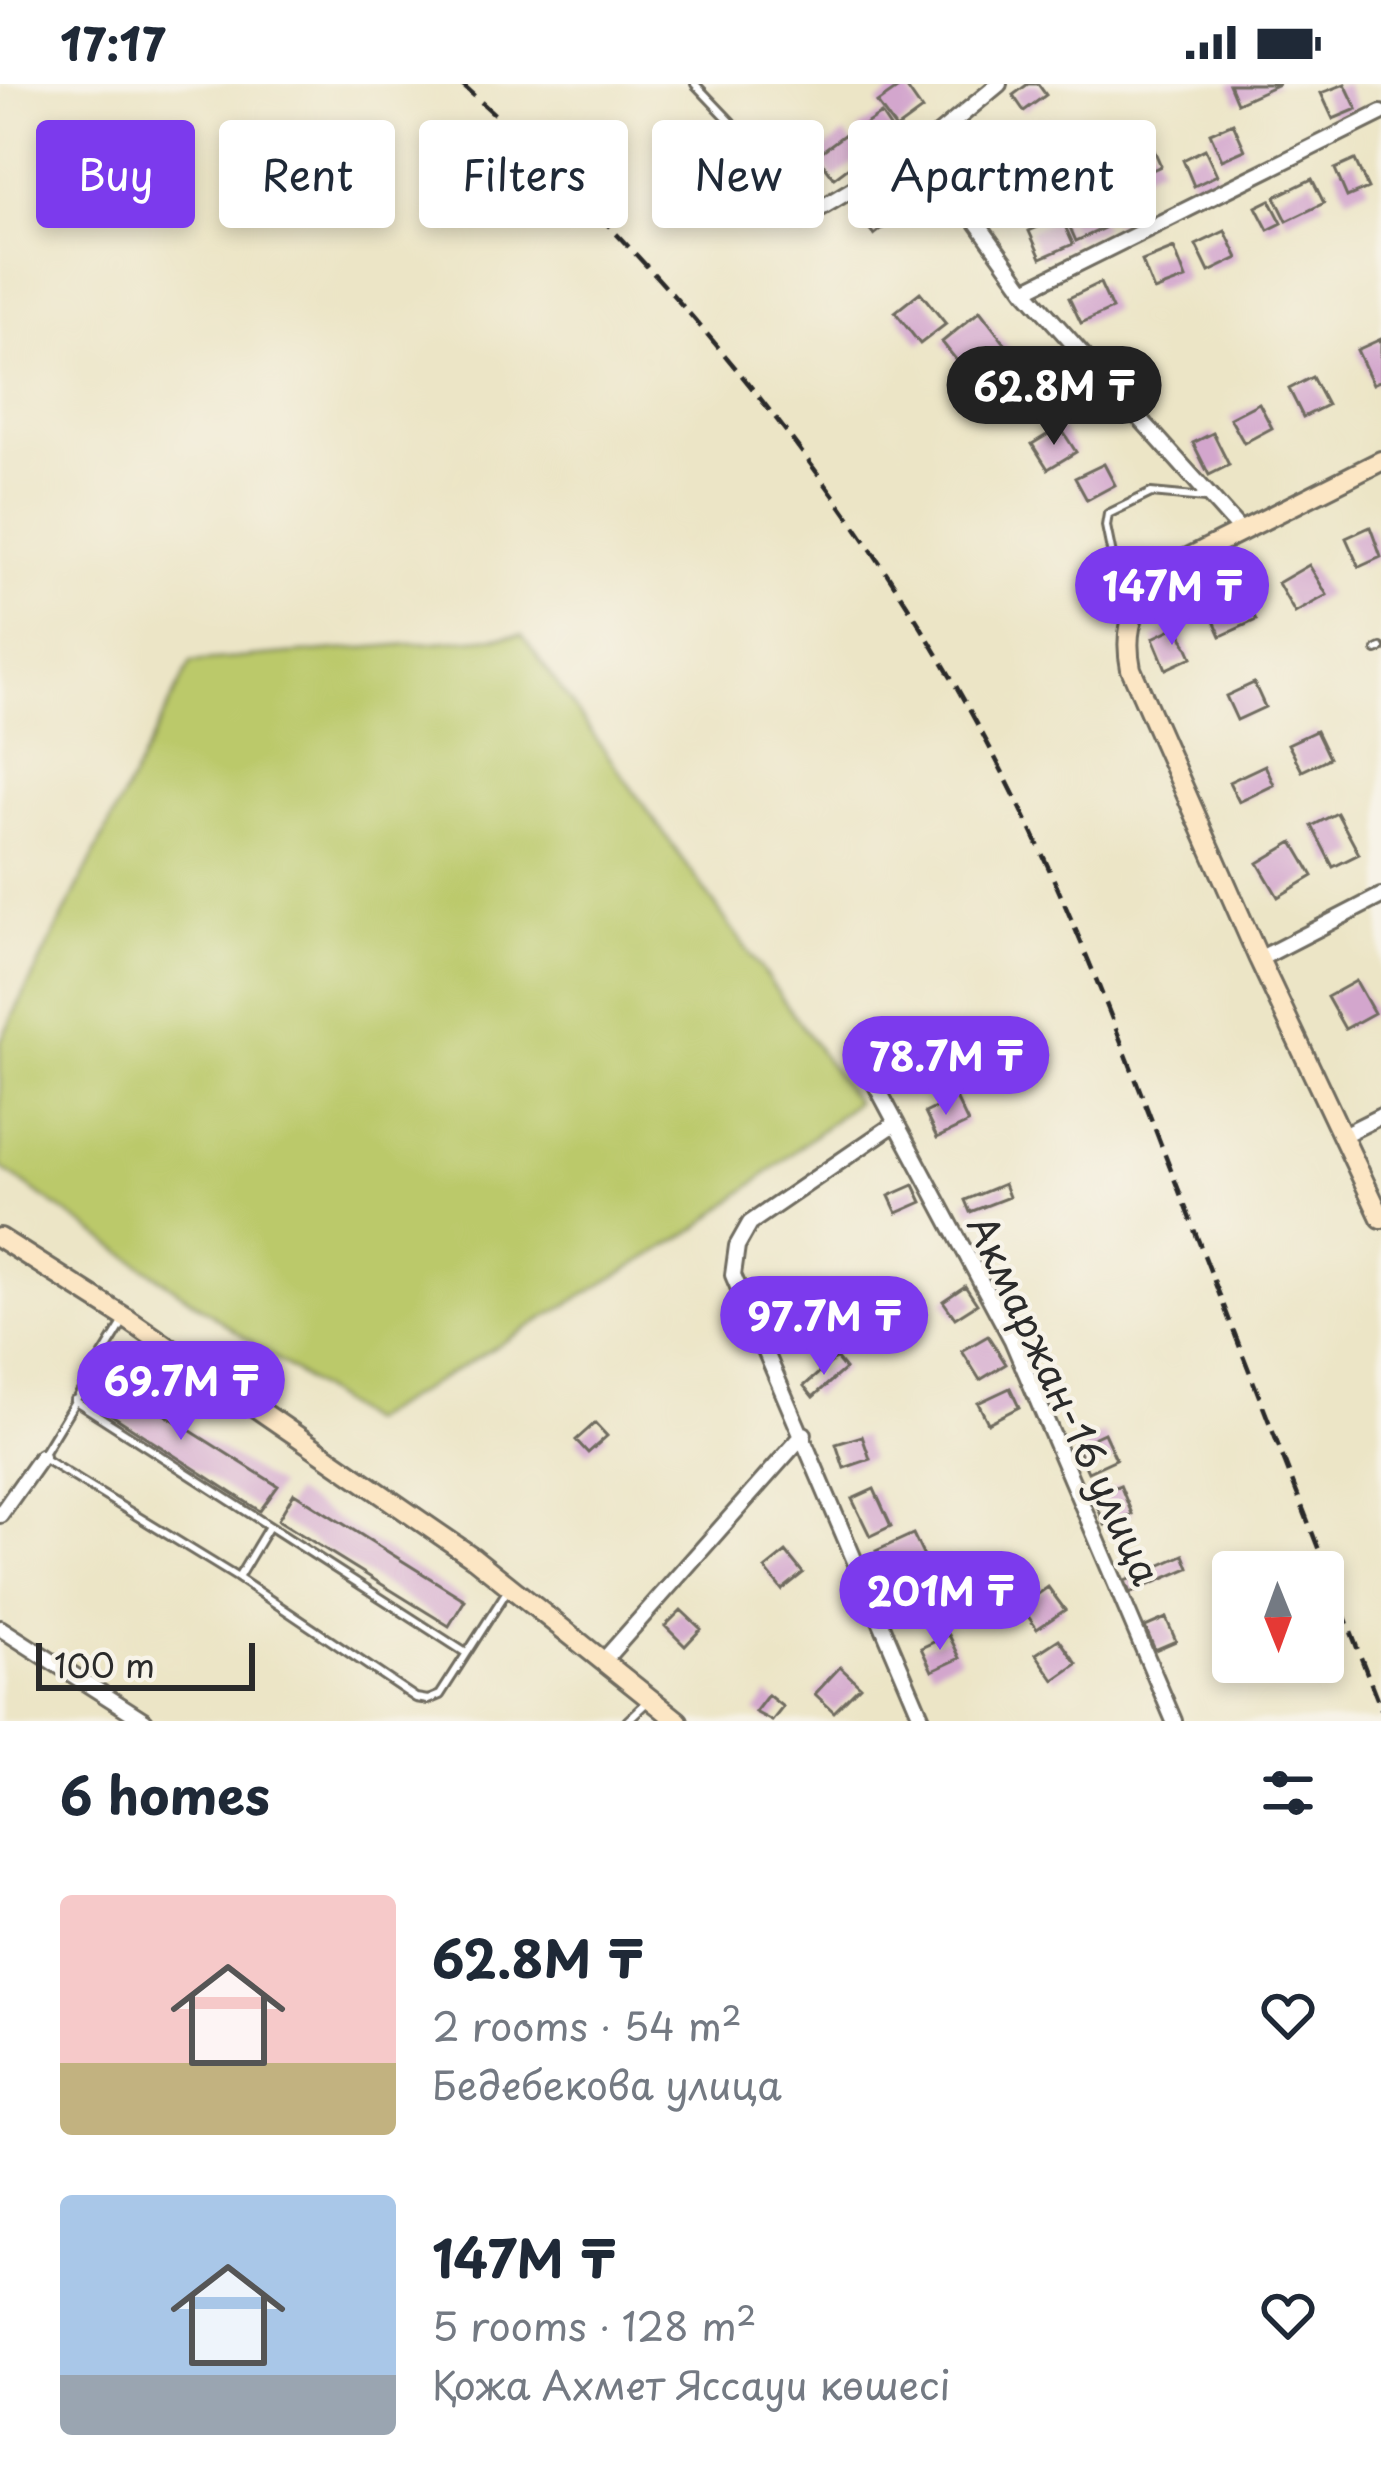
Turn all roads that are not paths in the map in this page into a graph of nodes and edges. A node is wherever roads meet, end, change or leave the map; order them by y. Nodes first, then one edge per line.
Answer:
1 (695, 84) edge
2 (999, 84) edge
3 (1381, 113) edge
4 (729, 120) edge
5 (955, 120) edge
6 (981, 228) edge
7 (1025, 290) junction
8 (1381, 461) edge
9 (1208, 498) junction
10 (1241, 531) junction
11 (1127, 627) junction
12 (1381, 896) edge
13 (1259, 959) junction
14 (855, 1046) dead end
15 (1381, 1116) edge
16 (896, 1123) junction
17 (1341, 1136) junction
18 (1381, 1218) edge
19 (0, 1238) edge
20 (126, 1318) junction
21 (74, 1400) junction
22 (804, 1434) junction
23 (40, 1456) junction
24 (0, 1515) edge
25 (268, 1528) junction
26 (238, 1578) junction
27 (511, 1586) junction
28 (0, 1628) edge
29 (466, 1652) junction
30 (604, 1660) junction
31 (652, 1697) junction
32 (145, 1721) edge
33 (627, 1721) edge
34 (678, 1721) edge
35 (923, 1721) edge
36 (1174, 1721) edge

1 - 4 lane
2 - 5 street
3 - 7 street
6 - 7 street
7 - 9 street
8 - 10 street
9 - 10 street
9 - 11 lane
10 - 11 street
11 - 13 street
12 - 13 street
13 - 17 street
14 - 16 street, Акмаржан-16 улица
15 - 17 street
16 - 22 street
16 - 36 street, Акмаржан-16 улица
17 - 18 street
19 - 20 street
20 - 21 lane
20 - 27 street
21 - 23 lane
21 - 25 lane
22 - 30 street
22 - 35 street
23 - 24 street
23 - 26 lane
25 - 26 lane
25 - 29 lane
26 - 29 lane
27 - 29 lane
27 - 30 street
28 - 32 street
30 - 31 street
31 - 33 lane
31 - 34 street

